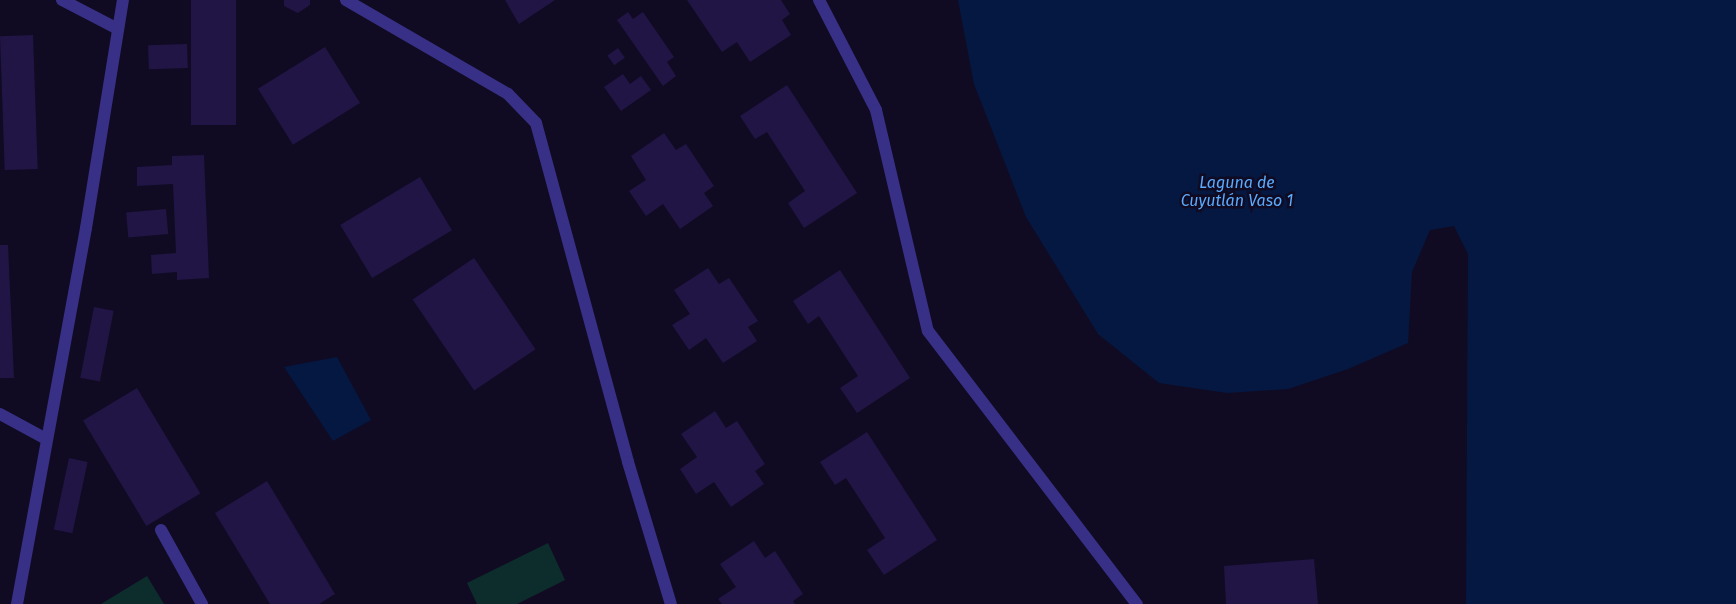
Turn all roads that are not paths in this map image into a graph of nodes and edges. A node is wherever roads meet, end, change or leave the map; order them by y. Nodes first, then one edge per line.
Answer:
1 (62, 0) edge
2 (123, 0) edge
3 (346, 0) edge
4 (819, 0) edge
5 (118, 29) junction
6 (0, 414) edge
7 (46, 439) junction
8 (161, 530) dead end
9 (17, 604) edge
10 (202, 604) edge
11 (671, 604) edge
12 (1137, 604) edge

1 - 5 street
2 - 5 street
3 - 11 street
4 - 12 street
5 - 7 street
6 - 7 street
7 - 9 street
8 - 10 street

